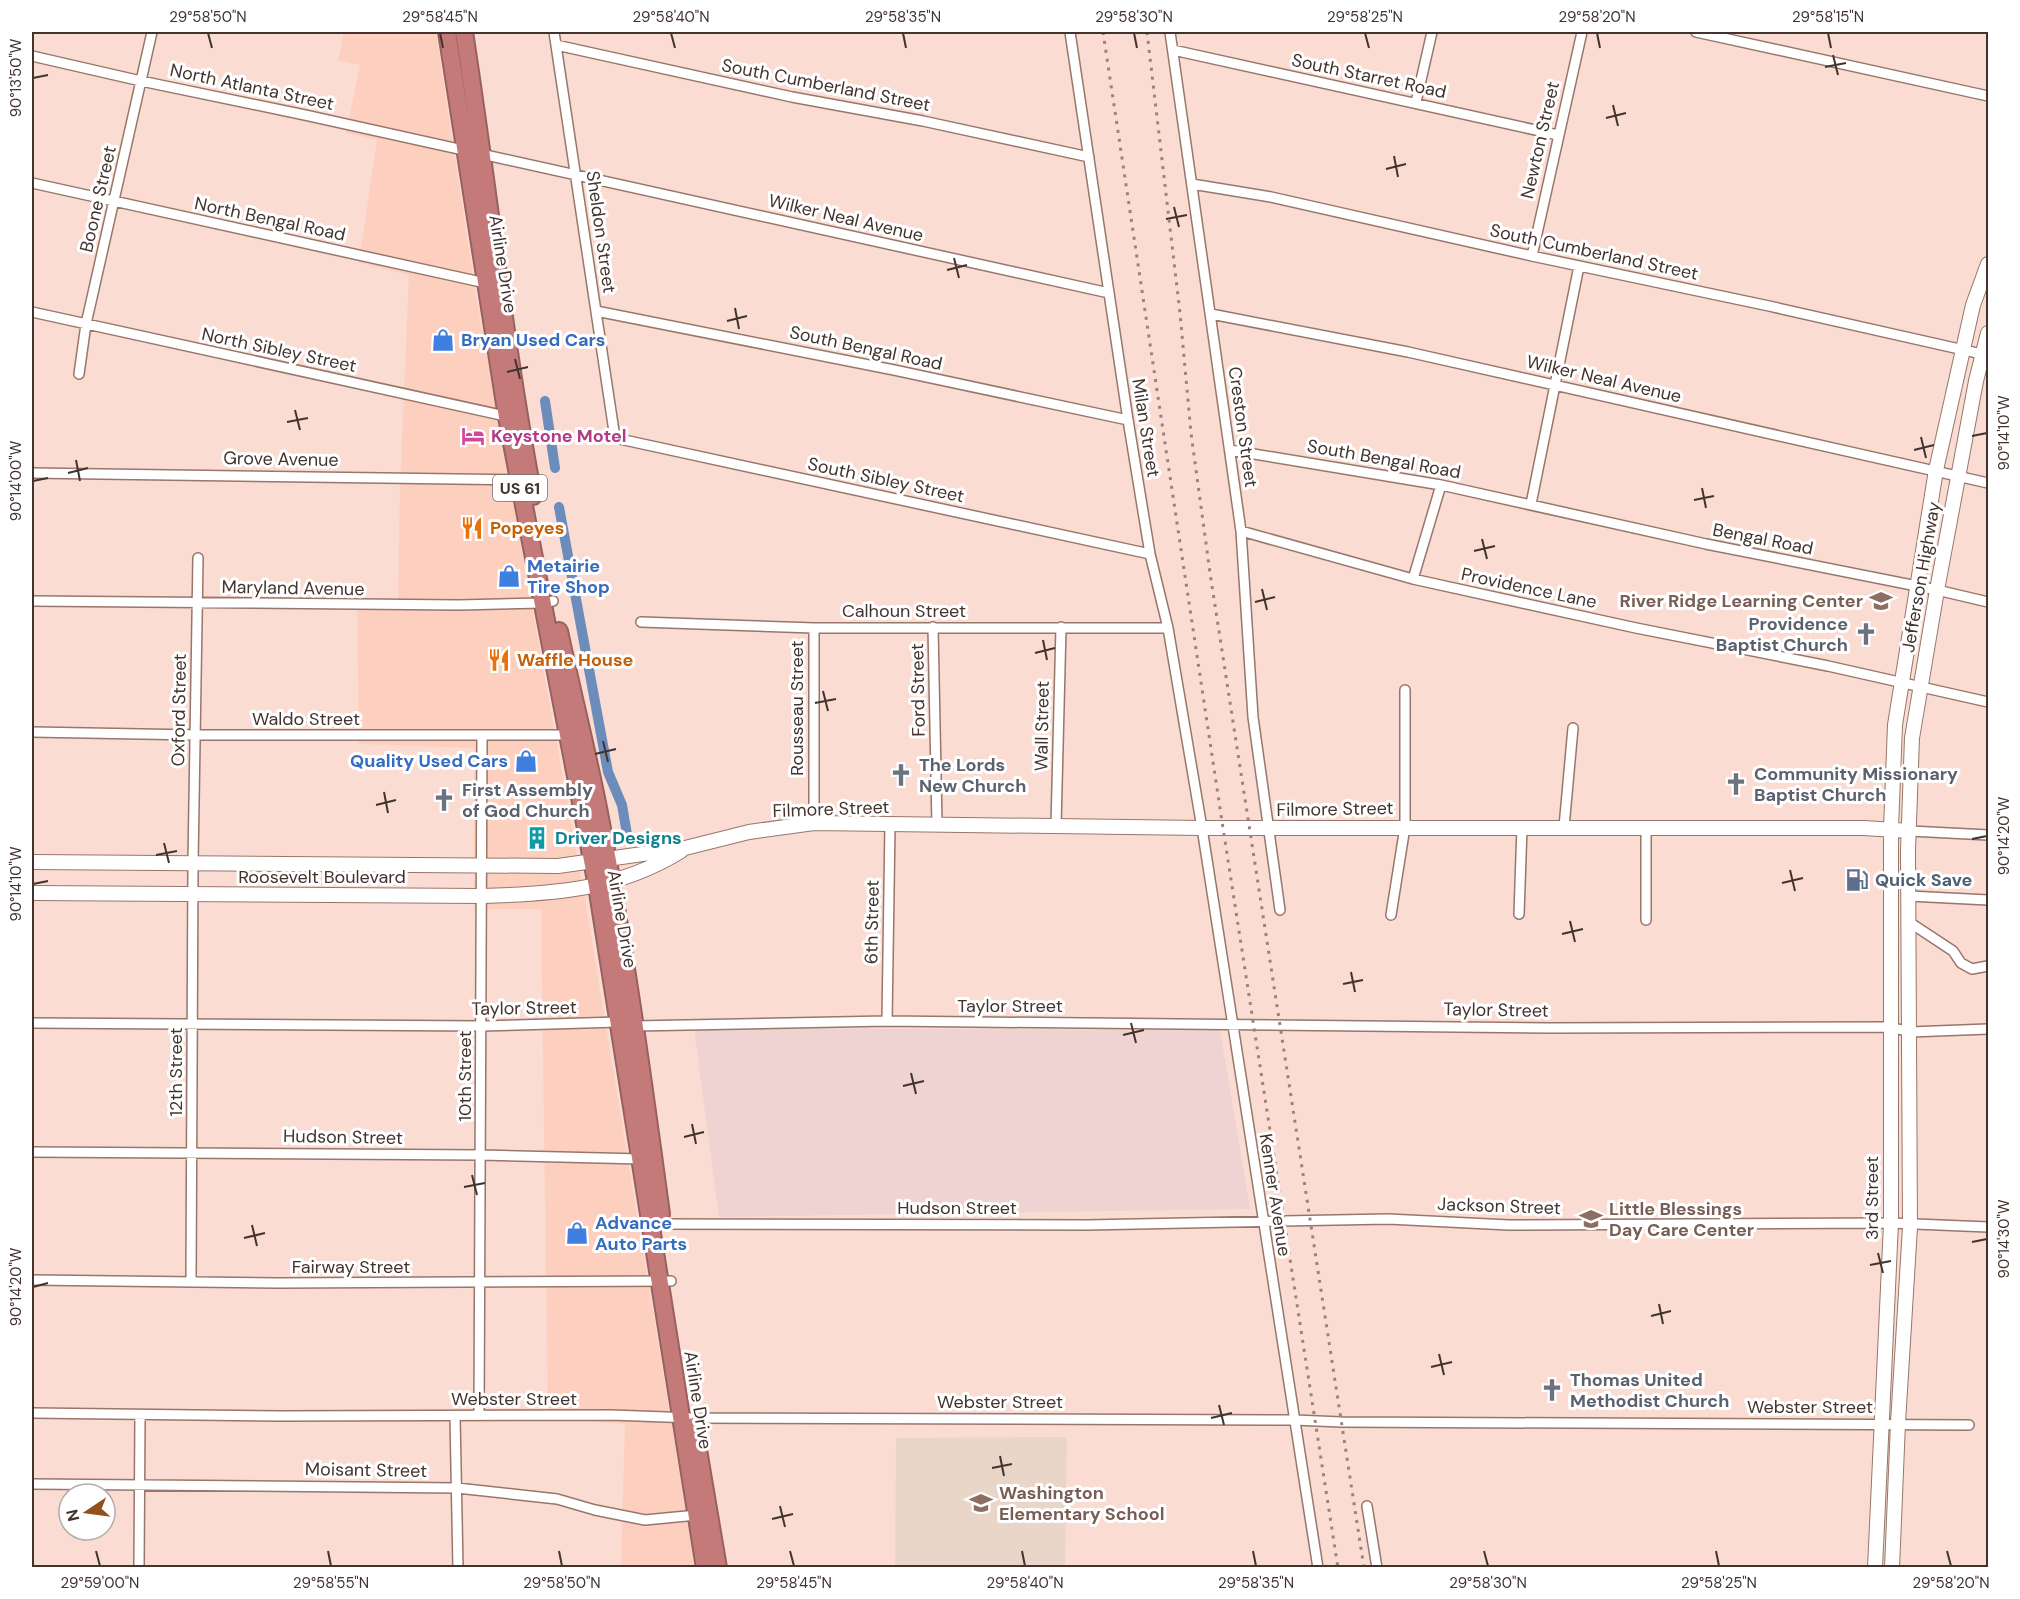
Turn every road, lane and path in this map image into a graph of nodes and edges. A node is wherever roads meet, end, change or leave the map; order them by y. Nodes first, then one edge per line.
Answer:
1 (152, 32) edge
2 (447, 32) edge
3 (464, 32) edge
4 (554, 32) edge
5 (1070, 32) edge
6 (1170, 32) edge
7 (1432, 32) edge
8 (1582, 32) edge
9 (1696, 32) edge
10 (556, 45) junction
11 (1173, 50) junction
12 (32, 56) edge
13 (141, 81) junction
14 (1989, 96) edge
15 (1416, 102) junction
16 (1558, 135) junction
17 (466, 152) junction
18 (484, 156) junction
19 (1089, 157) junction
20 (576, 175) junction
21 (32, 183) edge
22 (1192, 184) junction
23 (114, 202) junction
24 (1532, 256) junction
25 (1989, 264) edge
26 (1579, 266) junction
27 (494, 283) junction
28 (1109, 293) junction
29 (596, 311) junction
30 (32, 312) edge
31 (1210, 314) junction
32 (86, 324) junction
33 (1989, 333) edge
34 (1963, 350) junction
35 (1986, 355) edge
36 (79, 374) dead end
37 (1556, 386) junction
38 (513, 418) junction
39 (1128, 420) junction
40 (615, 438) joint
41 (1230, 450) junction
42 (1936, 470) junction
43 (32, 473) edge
44 (1958, 475) junction
45 (524, 480) junction
46 (1989, 483) edge
47 (1441, 485) junction
48 (1531, 504) junction
49 (1241, 531) junction
50 (1150, 554) junction
51 (198, 558) dead end
52 (1413, 579) junction
53 (1916, 587) junction
54 (1936, 590) junction
55 (32, 602) edge
56 (548, 602) junction
57 (1989, 602) edge
58 (197, 603) junction
59 (641, 622) dead end
60 (933, 627) junction
61 (1061, 627) junction
62 (814, 628) junction
63 (1168, 628) junction
64 (1901, 682) junction
65 (1921, 686) junction
66 (1405, 690) dead end
67 (1989, 702) edge
68 (1573, 728) dead end
69 (32, 732) edge
70 (196, 735) junction
71 (575, 735) junction
72 (483, 736) junction
73 (814, 824) junction
74 (890, 824) junction
75 (937, 825) junction
76 (1056, 826) junction
77 (1405, 826) junction
78 (1522, 827) junction
79 (1564, 827) junction
80 (1202, 828) junction
81 (1269, 828) junction
82 (1646, 828) junction
83 (1891, 829) junction
84 (1910, 831) junction
85 (1989, 835) edge
86 (685, 848) junction
87 (600, 861) junction
88 (32, 862) edge
89 (193, 863) junction
90 (482, 864) junction
91 (604, 884) junction
92 (32, 893) edge
93 (192, 894) junction
94 (482, 896) junction
95 (1909, 896) junction
96 (1989, 900) edge
97 (1280, 910) dead end
98 (1519, 914) dead end
99 (1391, 915) dead end
100 (1646, 920) dead end
101 (1909, 922) junction
102 (1989, 966) edge
103 (887, 1021) junction
104 (32, 1023) edge
105 (627, 1024) junction
106 (1232, 1024) junction
107 (193, 1026) junction
108 (482, 1026) junction
109 (1890, 1027) junction
110 (1989, 1029) edge
111 (1910, 1032) junction
112 (32, 1152) edge
113 (192, 1152) junction
114 (482, 1155) junction
115 (647, 1159) junction
116 (1262, 1221) junction
117 (656, 1223) junction
118 (1891, 1223) junction
119 (1909, 1226) junction
120 (1988, 1227) edge
121 (32, 1280) edge
122 (666, 1281) junction
123 (191, 1282) junction
124 (480, 1283) junction
125 (32, 1413) edge
126 (140, 1415) junction
127 (479, 1415) junction
128 (455, 1416) junction
129 (687, 1418) junction
130 (1295, 1420) junction
131 (1882, 1423) junction
132 (1898, 1423) junction
133 (1969, 1425) dead end
134 (32, 1484) edge
135 (139, 1485) junction
136 (457, 1488) junction
137 (1367, 1506) dead end
138 (697, 1515) junction
139 (139, 1568) edge
140 (458, 1568) edge
141 (705, 1568) edge
142 (718, 1568) edge
143 (1318, 1568) edge
144 (1377, 1568) edge
145 (1875, 1568) edge
146 (1892, 1568) edge

1 - 13 street, Boone Street
2 - 17 highway, Airline Drive / US 61
3 - 18 highway, Airline Drive / US 61
4 - 10 street, Sheldon Street
5 - 19 street, Milan Street
6 - 11 street, Creston Street
7 - 15 street
8 - 16 street, Newton Street
9 - 14 street
10 - 19 street, South Cumberland Street
10 - 20 street, Sheldon Street
11 - 15 street, South Starret Road
11 - 22 street, Creston Street
12 - 13 street, North Atlanta Street
13 - 17 street, North Atlanta Street
13 - 23 street, Boone Street
15 - 16 street, South Starret Road
16 - 24 street, Newton Street
17 - 18 street, North Atlanta Street
17 - 27 highway, Airline Drive / US 61
18 - 20 street, Wilker Neal Avenue
18 - 27 highway, Airline Drive / US 61
19 - 28 street, Milan Street
20 - 28 street, Wilker Neal Avenue
20 - 29 street, Sheldon Street
21 - 23 street, North Bengal Road
22 - 24 street, South Cumberland Street
22 - 31 street, Creston Street
23 - 27 street, North Bengal Road
23 - 32 street, Boone Street
24 - 26 street, South Cumberland Street
25 - 34 main road, Jefferson Highway
26 - 34 street, South Cumberland Street
26 - 37 street
27 - 38 highway, Airline Drive / US 61
28 - 39 street, Milan Street
29 - 39 street, South Bengal Road
29 - 40 street, Sheldon Street
30 - 32 street, North Sibley Street
31 - 37 street, Wilker Neal Avenue
31 - 41 street, Creston Street
32 - 36 street, Boone Street
32 - 38 street, North Sibley Street
33 - 35 main road, Jefferson Highway
34 - 35 street, South Cumberland Street
34 - 42 main road, Jefferson Highway
35 - 44 main road, Jefferson Highway
37 - 42 street, Wilker Neal Avenue
37 - 48 street
38 - 45 highway, Airline Drive / US 61
39 - 50 street, Milan Street
40 - 50 street, South Sibley Street
41 - 47 street, South Bengal Road
41 - 49 street, Creston Street
42 - 44 street, Wilker Neal Avenue
42 - 53 main road, Jefferson Highway
43 - 45 street, Grove Avenue
44 - 46 street, Wilker Neal Avenue
44 - 54 main road, Jefferson Highway
45 - 56 highway, Airline Drive / US 61
47 - 48 street, South Bengal Road
47 - 52 street
48 - 53 street, Bengal Road
49 - 52 street, Providence Lane
49 - 81 street, Creston Street
50 - 63 street, Milan Street
51 - 58 street, Oxford Street
52 - 64 street, Providence Lane
53 - 54 street, Bengal Road
53 - 64 main road, Jefferson Highway
54 - 57 street, Bengal Road
54 - 65 main road, Jefferson Highway
55 - 58 street, Maryland Avenue
56 - 58 street, Maryland Avenue
56 - 71 highway, Airline Drive / US 61
58 - 70 street, Oxford Street
59 - 62 street, Calhoun Street
60 - 61 street, Calhoun Street
60 - 62 street, Calhoun Street
60 - 75 street, Ford Street
61 - 63 street, Calhoun Street
61 - 76 street, Wall Street
62 - 73 street, Rousseau Street
63 - 80 street, Milan Street
64 - 65 street, Providence Lane
64 - 83 main road, Jefferson Highway
65 - 67 street, Providence Lane
65 - 84 main road, Jefferson Highway
66 - 77 street
68 - 79 street
69 - 70 street, Waldo Street
70 - 72 street, Waldo Street
70 - 89 street, Oxford Street
71 - 72 street, Waldo Street
71 - 87 highway, Airline Drive / US 61
72 - 90 street, 10th Street
73 - 74 main road, Filmore Street
73 - 86 main road, Filmore Street
74 - 75 main road, Filmore Street
74 - 103 street, 6th Street
75 - 76 main road, Filmore Street
76 - 80 main road, Filmore Street
77 - 78 main road, Filmore Street
77 - 81 main road, Filmore Street
77 - 99 street
78 - 79 main road, Filmore Street
78 - 98 street
79 - 82 main road, Filmore Street
80 - 81 main road, Filmore Street
80 - 106 street, Kenner Avenue
81 - 97 street, Creston Street
82 - 83 main road, Filmore Street
82 - 100 street
83 - 84 main road, Filmore Street
83 - 109 main road, 3rd Street
84 - 85 street, Filmore Street
84 - 95 main road, 3rd Street
86 - 87 main road, Filmore Street
86 - 91 main road, Filmore Street
87 - 90 main road, Roosevelt Boulevard
87 - 91 highway, Airline Drive / US 61
88 - 89 main road, Roosevelt Boulevard
89 - 90 main road, Roosevelt Boulevard
89 - 93 street, 12th Street
90 - 94 street, 10th Street
91 - 94 main road, Roosevelt Boulevard
91 - 105 highway, Airline Drive / US 61
92 - 93 main road, Roosevelt Boulevard
93 - 94 main road, Roosevelt Boulevard
93 - 107 street, 12th Street
94 - 108 street, 10th Street
95 - 96 street
95 - 101 main road, 3rd Street
101 - 102 street
101 - 111 main road, 3rd Street
103 - 105 street, Taylor Street
103 - 106 street, Taylor Street
104 - 107 street, Taylor Street
105 - 108 street, Taylor Street
105 - 115 highway, Airline Drive / US 61
106 - 109 street, Taylor Street
106 - 116 street, Kenner Avenue
107 - 108 street, Taylor Street
107 - 113 street, 12th Street
108 - 114 street, 10th Street
109 - 111 street, Taylor Street
109 - 118 main road, 3rd Street
110 - 111 street, Taylor Street
111 - 119 main road, 3rd Street
112 - 113 street, Hudson Street
113 - 114 street, Hudson Street
113 - 123 street, 12th Street
114 - 115 street, Hudson Street
114 - 124 street, 10th Street
115 - 117 highway, Airline Drive / US 61
116 - 117 street, Hudson Street
116 - 118 street, Jackson Street
116 - 130 street, Kenner Avenue
117 - 122 highway, Airline Drive / US 61
118 - 119 street, Jackson Street
118 - 131 main road, 3rd Street
119 - 120 street, Jackson Street
119 - 132 main road, 3rd Street
121 - 123 street, Fairway Street
122 - 124 street, Fairway Street
122 - 129 highway, Airline Drive / US 61
123 - 124 street, Fairway Street
124 - 127 street, 10th Street
125 - 126 street, Webster Street
126 - 128 street, Webster Street
126 - 135 street
127 - 128 street, Webster Street
127 - 129 street, Webster Street
128 - 136 street
129 - 130 street, Webster Street
129 - 138 highway, Airline Drive / US 61
129 - 142 highway, Airline Drive / US 61
130 - 131 street, Webster Street
130 - 143 street, Kenner Avenue
131 - 132 street, Webster Street
131 - 145 main road, 3rd Street
132 - 133 street, Webster Street
132 - 146 main road, 3rd Street
134 - 135 street, Moisant Street
135 - 136 street, Moisant Street
135 - 139 street
136 - 138 street, Moisant Street
136 - 140 street
137 - 144 street
138 - 141 highway, Airline Drive / US 61

